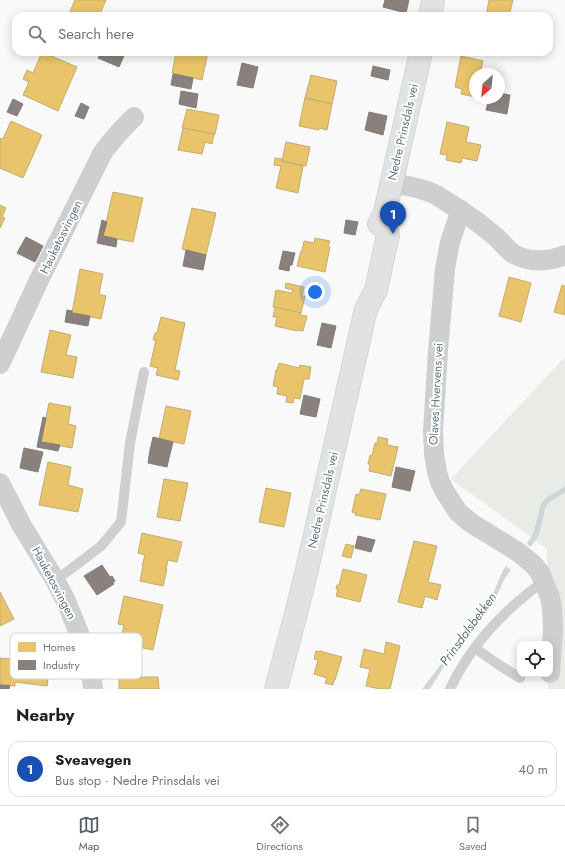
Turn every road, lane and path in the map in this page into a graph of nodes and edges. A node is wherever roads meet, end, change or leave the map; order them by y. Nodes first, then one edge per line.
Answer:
1 (433, 0) edge
2 (431, 12) edge
3 (420, 56) edge
4 (134, 117) dead end
5 (392, 183) junction
6 (461, 210) junction
7 (565, 255) edge
8 (0, 364) edge
9 (144, 372) dead end
10 (0, 482) edge
11 (55, 580) junction
12 (544, 581) junction
13 (79, 633) edge
14 (553, 641) edge
15 (475, 648) junction
16 (549, 677) edge
17 (520, 678) dead end
18 (92, 679) edge
19 (93, 689) edge
20 (276, 689) edge
21 (450, 689) edge
22 (547, 689) edge

1 - 2 main road
3 - 5 main road, Nedre Prinsdals vei
4 - 8 street, Hauketosvingen
5 - 6 street
5 - 20 main road, Nedre Prinsdals vei
6 - 7 street
6 - 12 street, Olaves Hvervens vei
9 - 11 lane
10 - 11 street, Hauketosvingen
11 - 13 street, Hauketosvingen
12 - 14 street, Olaves Hvervens vei
12 - 15 lane
15 - 17 lane
15 - 21 lane
16 - 22 street, Olaves Hvervens vei
18 - 19 street, Hauketosvingen

